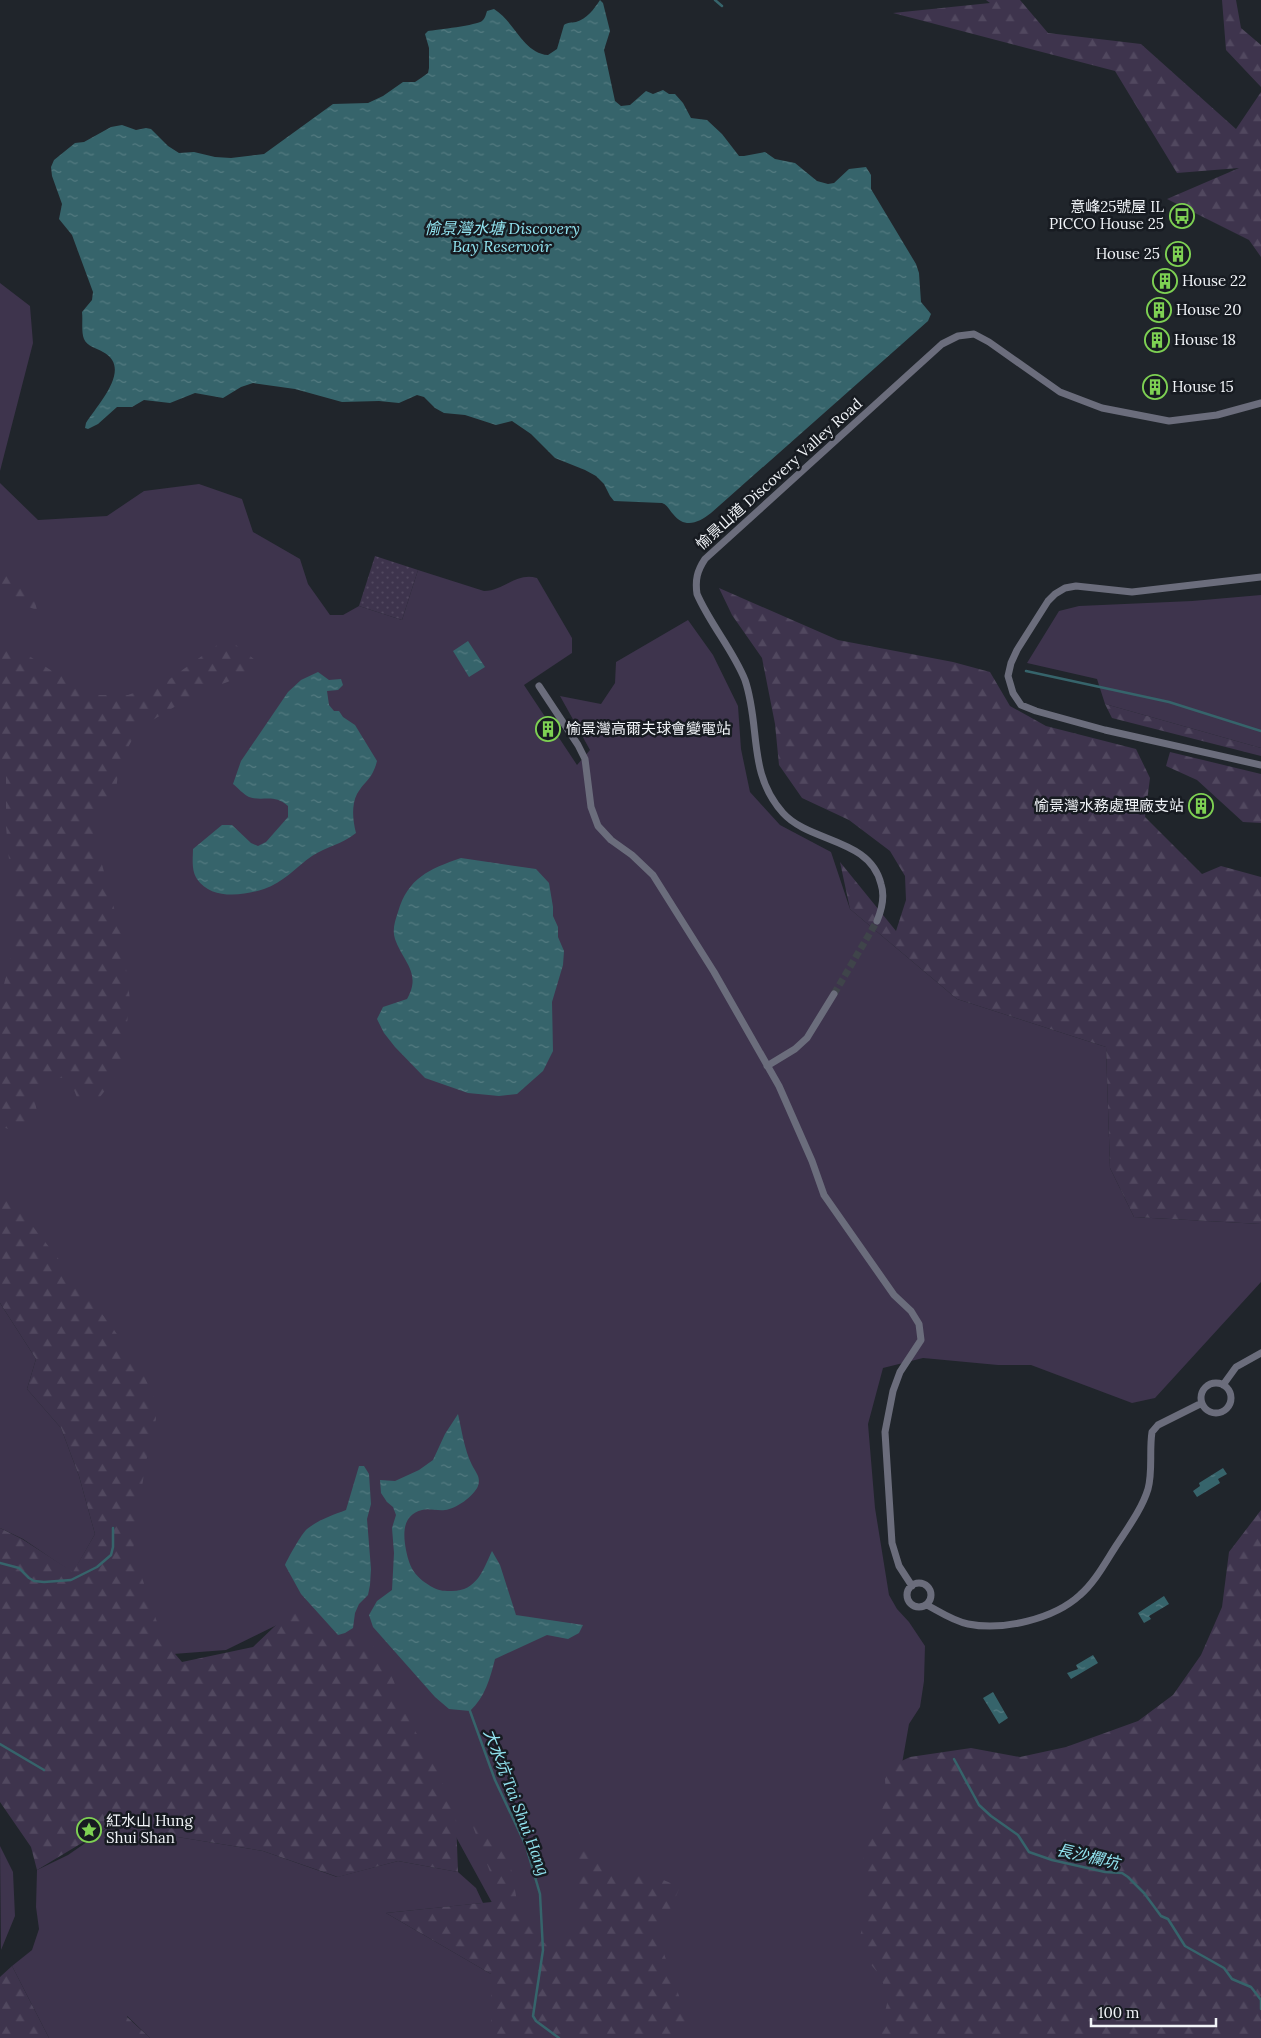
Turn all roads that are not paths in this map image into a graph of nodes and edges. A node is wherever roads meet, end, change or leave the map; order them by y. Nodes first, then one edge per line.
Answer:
1 (1261, 403) edge
2 (1261, 577) edge
3 (539, 686) dead end
4 (1261, 765) edge
5 (877, 921) tunnel mouth
6 (834, 994) tunnel mouth
7 (767, 1066) junction
8 (1261, 1353) edge
9 (1223, 1385) junction
10 (1202, 1403) junction
11 (912, 1586) junction
12 (927, 1604) junction

1 - 5 street, 愉景山道 Discovery Valley Road
2 - 4 street
3 - 7 street
6 - 7 street
7 - 11 street
8 - 9 street
9 - 10 street
9 - 10 street
10 - 12 street
11 - 12 street
11 - 12 street

